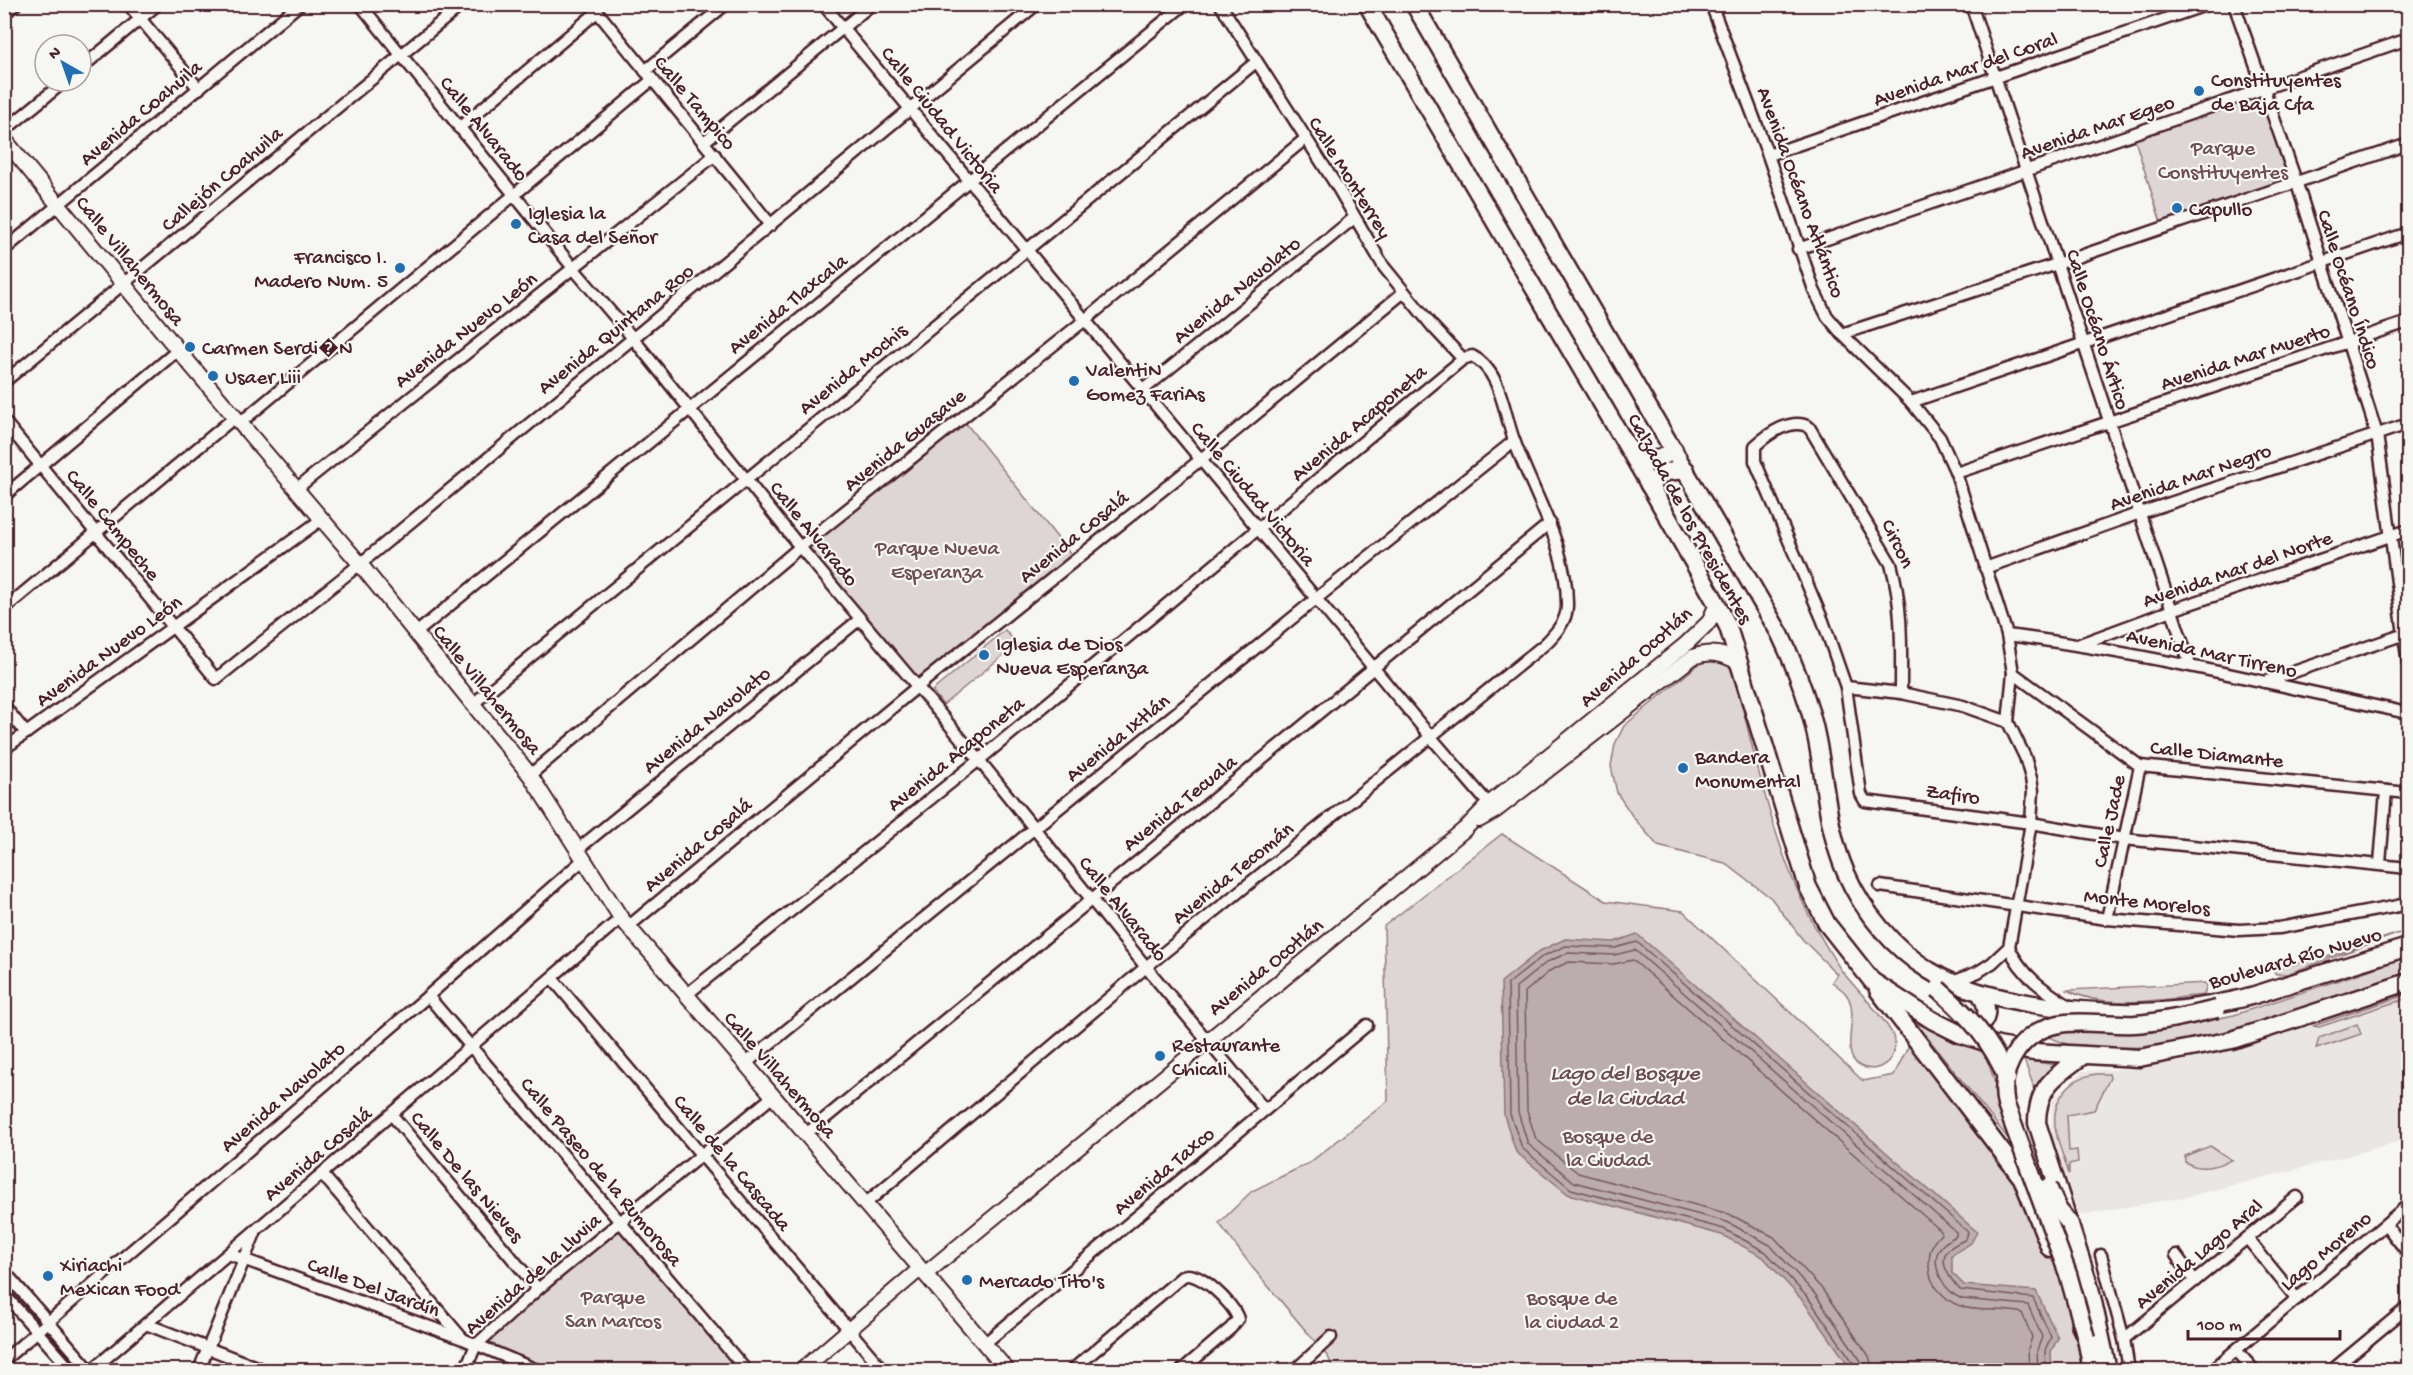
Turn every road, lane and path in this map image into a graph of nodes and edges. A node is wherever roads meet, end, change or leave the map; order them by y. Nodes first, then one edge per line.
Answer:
1 (16, 4) edge
2 (128, 4) edge
3 (158, 4) edge
4 (300, 4) edge
5 (360, 4) edge
6 (463, 4) edge
7 (726, 4) edge
8 (823, 4) edge
9 (872, 4) edge
10 (1037, 4) edge
11 (1185, 4) edge
12 (1220, 4) edge
13 (1367, 4) edge
14 (1414, 4) edge
15 (1711, 4) edge
16 (1971, 4) edge
17 (2209, 4) edge
18 (2234, 4) edge
19 (594, 8) edge
20 (4, 14) edge
21 (140, 19) junction
22 (843, 28) junction
23 (2409, 39) edge
24 (400, 55) junction
25 (93, 58) edge
26 (1256, 62) junction
27 (645, 71) junction
28 (1996, 78) junction
29 (652, 80) junction
30 (199, 89) junction
31 (2263, 89) junction
32 (51, 93) edge
33 (911, 110) junction
34 (459, 128) junction
35 (4, 131) edge
36 (4, 139) edge
37 (1305, 139) junction
38 (704, 142) junction
39 (2409, 144) edge
40 (715, 155) junction
41 (1768, 155) junction
42 (2026, 171) junction
43 (969, 180) junction
44 (2297, 184) junction
45 (515, 196) junction
46 (59, 204) junction
47 (1354, 218) junction
48 (771, 225) junction
49 (2409, 233) edge
50 (1798, 249) junction
51 (4, 250) edge
52 (1027, 250) junction
53 (2320, 263) junction
54 (2057, 264) junction
55 (574, 268) junction
56 (123, 284) junction
57 (1404, 292) junction
58 (1085, 320) junction
59 (2409, 322) edge
60 (1842, 334) junction
61 (632, 338) junction
62 (2083, 343) junction
63 (2347, 343) junction
64 (178, 351) junction
65 (1466, 358) junction
66 (4, 382) edge
67 (1143, 390) junction
68 (1911, 402) junction
69 (689, 408) junction
70 (237, 420) junction
71 (4, 421) edge
72 (2109, 422) junction
73 (2409, 424) edge
74 (2377, 434) junction
75 (1514, 441) junction
76 (1755, 446) joint
77 (1674, 450) junction
78 (1200, 460) junction
79 (41, 465) junction
80 (1638, 465) junction
81 (1686, 470) junction
82 (1956, 473) junction
83 (747, 480) junction
84 (1649, 484) junction
85 (296, 489) junction
86 (4, 496) edge
87 (2140, 513) junction
88 (322, 519) junction
89 (1550, 523) junction
90 (1258, 530) junction
91 (2409, 530) edge
92 (97, 533) junction
93 (2392, 535) junction
94 (800, 547) junction
95 (360, 564) junction
96 (1985, 568) junction
97 (1317, 598) junction
98 (1717, 604) junction
99 (4, 609) edge
100 (2172, 610) junction
101 (860, 619) junction
102 (173, 627) junction
103 (416, 633) junction
104 (2407, 633) edge
105 (2007, 635) junction
106 (1545, 644) joint
107 (2079, 644) junction
108 (1740, 663) junction
109 (2409, 664) edge
110 (2190, 665) junction
111 (1374, 668) junction
112 (2013, 674) junction
113 (216, 679) joint
114 (2262, 682) junction
115 (917, 687) junction
116 (1846, 687) junction
117 (1901, 693) junction
118 (474, 703) junction
119 (4, 706) edge
120 (2409, 713) edge
121 (2008, 722) junction
122 (26, 733) junction
123 (1430, 736) junction
124 (4, 749) edge
125 (979, 760) junction
126 (2140, 766) junction
127 (530, 775) junction
128 (2386, 791) junction
129 (2409, 794) edge
130 (1492, 807) junction
131 (2031, 823) junction
132 (1035, 829) junction
133 (2124, 839) junction
134 (580, 855) junction
135 (2380, 863) junction
136 (2409, 868) edge
137 (1880, 886) dead end
138 (1092, 899) junction
139 (2409, 902) edge
140 (2017, 905) junction
141 (2107, 919) junction
142 (625, 922) junction
143 (2009, 947) junction
144 (2409, 947) edge
145 (1146, 967) junction
146 (552, 978) junction
147 (1872, 981) junction
148 (2409, 982) edge
149 (1946, 986) junction
150 (1980, 993) junction
151 (686, 995) junction
152 (428, 996) junction
153 (2237, 1000) junction
154 (2075, 1010) junction
155 (1367, 1025) dead end
156 (1960, 1034) junction
157 (1208, 1040) junction
158 (472, 1046) junction
159 (2084, 1055) junction
160 (745, 1064) junction
161 (772, 1097) junction
162 (1265, 1110) junction
163 (392, 1115) junction
164 (806, 1134) junction
165 (701, 1154) junction
166 (322, 1173) junction
167 (2296, 1197) dead end
168 (865, 1204) junction
169 (2409, 1205) edge
170 (620, 1223) junction
171 (2070, 1224) junction
172 (2385, 1225) junction
173 (256, 1230) junction
174 (2247, 1238) junction
175 (2409, 1252) edge
176 (229, 1254) junction
177 (2102, 1255) dead end
178 (2176, 1255) dead end
179 (244, 1259) junction
180 (4, 1271) edge
181 (922, 1272) junction
182 (2195, 1281) junction
183 (538, 1289) junction
184 (4, 1294) edge
185 (2297, 1299) junction
186 (2409, 1307) edge
187 (48, 1323) junction
188 (146, 1324) junction
189 (848, 1329) junction
190 (38, 1331) junction
191 (1330, 1337) dead end
192 (2086, 1338) junction
193 (463, 1339) junction
194 (2124, 1340) junction
195 (984, 1344) junction
196 (476, 1345) junction
197 (207, 1348) junction
198 (2236, 1350) junction
199 (4, 1360) edge
200 (71, 1371) edge
201 (91, 1371) edge
202 (199, 1371) edge
203 (264, 1371) edge
204 (465, 1371) edge
205 (537, 1371) edge
206 (746, 1371) edge
207 (802, 1371) edge
208 (883, 1371) edge
209 (1007, 1371) edge
210 (1072, 1371) edge
211 (1182, 1371) edge
212 (1295, 1371) edge
213 (2092, 1371) edge
214 (2108, 1371) edge
215 (2129, 1371) edge
216 (2212, 1371) edge
217 (2254, 1371) edge
218 (2332, 1371) edge

1 - 20 street
2 - 21 street
3 - 21 street
4 - 30 street, Avenida Coahuila
5 - 24 street, Calle Alvarado
6 - 24 street, Callejón Coahuila
7 - 27 street
8 - 22 street, Calle Ciudad Victoria
9 - 22 street
10 - 33 street, Avenida Quintana Roo
11 - 43 street, Avenida Tlaxcala
12 - 26 street, Calle Monterrey
13 - 80 highway, Calzada de los Presidentes
14 - 77 highway, Calzada de los Presidentes
15 - 41 street, Avenida Océano Atlántico
16 - 28 street, Calle Océano Ártico
17 - 28 street, Avenida Mar del Coral
18 - 31 street, Calle Océano Índico
19 - 27 street, Calle Tampico
19 - 34 street
21 - 25 street
21 - 30 street
22 - 33 street, Calle Ciudad Victoria
22 - 38 street
23 - 31 street, Avenida Mar Egeo
24 - 34 street, Calle Alvarado
24 - 56 street, Callejón Coahuila
26 - 37 street, Calle Monterrey
26 - 52 street, Avenida Mochis
27 - 29 street, Calle Tampico
28 - 41 street, Avenida Mar del Coral
28 - 42 street, Calle Océano Ártico
29 - 38 street, Calle Tampico
29 - 45 street
30 - 46 street, Avenida Coahuila
31 - 42 street, Avenida Mar Egeo
31 - 44 street, Calle Océano Índico
32 - 35 street
33 - 43 street, Calle Ciudad Victoria
33 - 48 street, Avenida Quintana Roo
34 - 45 street, Calle Alvarado
36 - 46 main road, Calle Villahermosa
37 - 47 street, Calle Monterrey
37 - 58 street, Avenida Guasave
38 - 40 street, Calle Tampico
39 - 44 street
40 - 48 street, Calle Tampico
40 - 55 street, Avenida Nuevo León
41 - 50 street, Avenida Océano Atlántico
42 - 50 street, Avenida Mar Egeo
42 - 54 street, Calle Océano Ártico
43 - 52 street, Calle Ciudad Victoria
43 - 69 street, Avenida Tlaxcala
44 - 53 street, Calle Océano Índico
44 - 54 street
45 - 55 street, Calle Alvarado
45 - 70 street
46 - 51 street, Avenida Coahuila
46 - 56 main road, Calle Villahermosa
47 - 57 street, Calle Monterrey
47 - 67 street, Avenida Navolato
48 - 61 street, Avenida Quintana Roo
49 - 53 street
50 - 60 street, Avenida Océano Atlántico
52 - 58 street, Calle Ciudad Victoria
52 - 83 street, Avenida Mochis
53 - 62 street
53 - 63 street, Calle Océano Índico
54 - 60 street
54 - 62 street, Calle Océano Ártico
55 - 61 street, Calle Alvarado
55 - 85 street, Avenida Nuevo León
56 - 64 main road, Calle Villahermosa
56 - 66 street, Callejón Coahuila
57 - 65 street, Calle Monterrey
57 - 78 street, Avenida Cosalá
58 - 67 street, Calle Ciudad Victoria
58 - 94 street, Avenida Guasave
59 - 63 street, Avenida Mar Muerto
60 - 68 street, Avenida Océano Atlántico
61 - 69 street, Calle Alvarado
61 - 95 street, Avenida Quintana Roo
62 - 68 street
62 - 72 street, Calle Océano Ártico
63 - 72 street, Avenida Mar Muerto
63 - 74 street, Calle Océano Índico
64 - 70 main road, Calle Villahermosa
64 - 79 street
65 - 75 street, Calle Monterrey
65 - 90 street, Avenida Acaponeta
67 - 78 street, Calle Ciudad Victoria
68 - 82 street, Avenida Océano Atlántico
69 - 83 street, Calle Alvarado
69 - 103 street, Avenida Tlaxcala
70 - 85 main road, Calle Villahermosa
70 - 92 street
71 - 79 street, Calle Campeche
72 - 82 street, Avenida Mar Muerto
72 - 87 street, Calle Océano Ártico
73 - 74 street, Avenida Mar Negro
74 - 87 street, Avenida Mar Negro
74 - 93 street, Calle Océano Índico
75 - 89 street, Calle Monterrey
75 - 97 street, Avenida Ixtlán
76 - 116 street, Zafiro
76 - 117 street, Circon
77 - 80 highway
77 - 81 highway, Calzada de los Presidentes
78 - 90 street, Calle Ciudad Victoria
78 - 115 street, Avenida Cosalá
79 - 86 street
79 - 92 street, Calle Campeche
80 - 84 highway, Calzada de los Presidentes
81 - 84 highway
81 - 149 highway, Calzada de los Presidentes
82 - 96 street, Avenida Océano Atlántico
83 - 94 street, Calle Alvarado
83 - 118 street, Avenida Mochis
84 - 98 highway, Calzada de los Presidentes
85 - 88 main road, Calle Villahermosa
87 - 96 street, Avenida Mar Negro
87 - 100 street, Calle Océano Ártico
88 - 95 main road, Calle Villahermosa
88 - 102 street, Avenida Nuevo León
89 - 106 street, Calle Monterrey
89 - 111 street, Avenida Tecuala
90 - 97 street, Calle Ciudad Victoria
90 - 125 street, Avenida Acaponeta
91 - 93 street, Avenida Mar del Norte
92 - 99 street
92 - 102 street, Calle Campeche
93 - 100 street, Avenida Mar del Norte
93 - 104 street, Calle Océano Índico
94 - 101 street, Calle Alvarado
94 - 127 street, Avenida Guasave
95 - 103 main road, Calle Villahermosa
95 - 113 street, Avenida Quintana Roo
96 - 105 street, Avenida Océano Atlántico
97 - 111 street, Calle Ciudad Victoria
97 - 132 street, Avenida Ixtlán
98 - 108 highway, Calzada de los Presidentes
98 - 130 main road, Avenida Ocotlán
100 - 107 street, Avenida Mar del Norte
100 - 110 street, Calle Océano Ártico
101 - 115 street, Calle Alvarado
101 - 134 street, Avenida Navolato
102 - 113 street, Calle Campeche
102 - 122 street, Avenida Nuevo León
103 - 118 main road, Calle Villahermosa
104 - 109 street, Calle Océano Índico
104 - 114 street
105 - 107 street, Avenida Mar Tirreno
105 - 112 street, Avenida Océano Atlántico
106 - 123 street, Avenida Tecomán
107 - 110 street, Avenida Mar Tirreno
108 - 130 main road, Avenida Ocotlán
108 - 147 highway, Calzada de los Presidentes
110 - 114 street, Avenida Mar Tirreno
111 - 123 street, Calle Ciudad Victoria
111 - 138 street, Avenida Tecuala
112 - 121 street, Avenida Océano Atlántico
112 - 126 street, Calle Diamante
114 - 120 street, Avenida Mar Tirreno
115 - 125 street, Calle Alvarado
115 - 142 street, Avenida Cosalá
116 - 117 street
116 - 131 street, Zafiro
117 - 121 street
118 - 127 main road, Calle Villahermosa
119 - 122 street
121 - 131 street
122 - 124 street, Avenida Nuevo León
123 - 130 street, Calle Ciudad Victoria
123 - 145 street, Avenida Tecomán
125 - 132 street, Calle Alvarado
125 - 151 street, Avenida Acaponeta
126 - 128 street, Calle Diamante
126 - 133 street, Calle Jade
127 - 134 main road, Calle Villahermosa
128 - 129 street, Calle Diamante
128 - 135 street
130 - 157 main road, Avenida Ocotlán
131 - 133 street, Zafiro
131 - 140 street
132 - 138 street, Calle Alvarado
132 - 160 street, Avenida Ixtlán
133 - 135 street, Zafiro
133 - 141 street, Calle Jade
134 - 142 main road, Calle Villahermosa
134 - 152 street, Avenida Navolato
135 - 136 street, Zafiro
137 - 140 street, Monte Morelos
138 - 145 street, Calle Alvarado
138 - 164 street, Avenida Tecuala
139 - 141 street, Monte Morelos
140 - 141 street, Monte Morelos
140 - 143 street
142 - 146 street, Avenida Cosalá
142 - 151 main road, Calle Villahermosa
143 - 149 street
143 - 154 street
144 - 153 highway, Boulevard Río Nuevo
145 - 157 street, Calle Alvarado
145 - 168 street, Avenida Tecomán
146 - 158 street, Avenida Cosalá
146 - 165 street, Calle de la Cascada
147 - 156 highway, Calzada de los Presidentes
147 - 192 highway
148 - 159 highway
149 - 150 highway
149 - 171 highway, bridge
150 - 154 highway, Boulevard Río Nuevo
150 - 156 highway
151 - 160 main road, Calle Villahermosa
152 - 158 street, Calle Paseo de la Rumorosa
152 - 187 street, Avenida Navolato
153 - 154 highway, Boulevard Río Nuevo
153 - 192 highway, bridge
155 - 162 street, Avenida Taxco
156 - 159 highway, Calzada de los Presidentes
157 - 162 street, Calle Alvarado
157 - 181 main road, Avenida Ocotlán
158 - 163 street, Avenida Cosalá
158 - 170 street, Calle Paseo de la Rumorosa
159 - 171 highway
160 - 161 main road, Calle Villahermosa
161 - 164 main road, Calle Villahermosa
161 - 165 street, Avenida de la Lluvia
162 - 195 street, Avenida Taxco
163 - 166 street, Avenida Cosalá
163 - 183 street, Calle De las Nieves
164 - 168 main road, Calle Villahermosa
165 - 170 street, Avenida de la Lluvia
165 - 189 street, Calle de la Cascada
166 - 173 street, Avenida Cosalá
166 - 193 street
167 - 174 street, Avenida Lago Aral
168 - 181 main road, Calle Villahermosa
169 - 172 street, Lago Moreno
170 - 183 street, Avenida de la Lluvia
170 - 206 street, Calle Paseo de la Rumorosa
171 - 214 highway
172 - 175 street
172 - 185 street, Lago Moreno
173 - 176 street, Avenida Cosalá
173 - 179 street
174 - 182 street, Avenida Lago Aral
174 - 185 street
176 - 179 street, Calle Del Jardín
176 - 188 street, Avenida Cosalá
177 - 194 street
178 - 182 street
179 - 193 street, Calle Del Jardín
179 - 197 street
180 - 187 street
181 - 189 main road, Avenida Ocotlán
181 - 195 main road, Calle Villahermosa
182 - 194 street, Avenida Lago Aral
183 - 196 street, Avenida de la Lluvia
184 - 190 street
185 - 198 street, Lago Moreno
186 - 218 street
187 - 190 street, Avenida Navolato
187 - 201 street
188 - 197 street
188 - 201 street, Avenida Cosalá
189 - 207 main road, Avenida Ocotlán
189 - 208 street, Calle de la Cascada
190 - 199 street, Avenida Navolato
190 - 200 street
191 - 212 street
192 - 213 highway
193 - 196 street, Calle Del Jardín
194 - 215 street
195 - 209 main road, Calle Villahermosa
196 - 204 street, Avenida de la Lluvia
196 - 205 street, Calle Del Jardín
197 - 202 street
197 - 203 street
198 - 216 street, Lago Moreno
198 - 217 street
210 - 211 street

